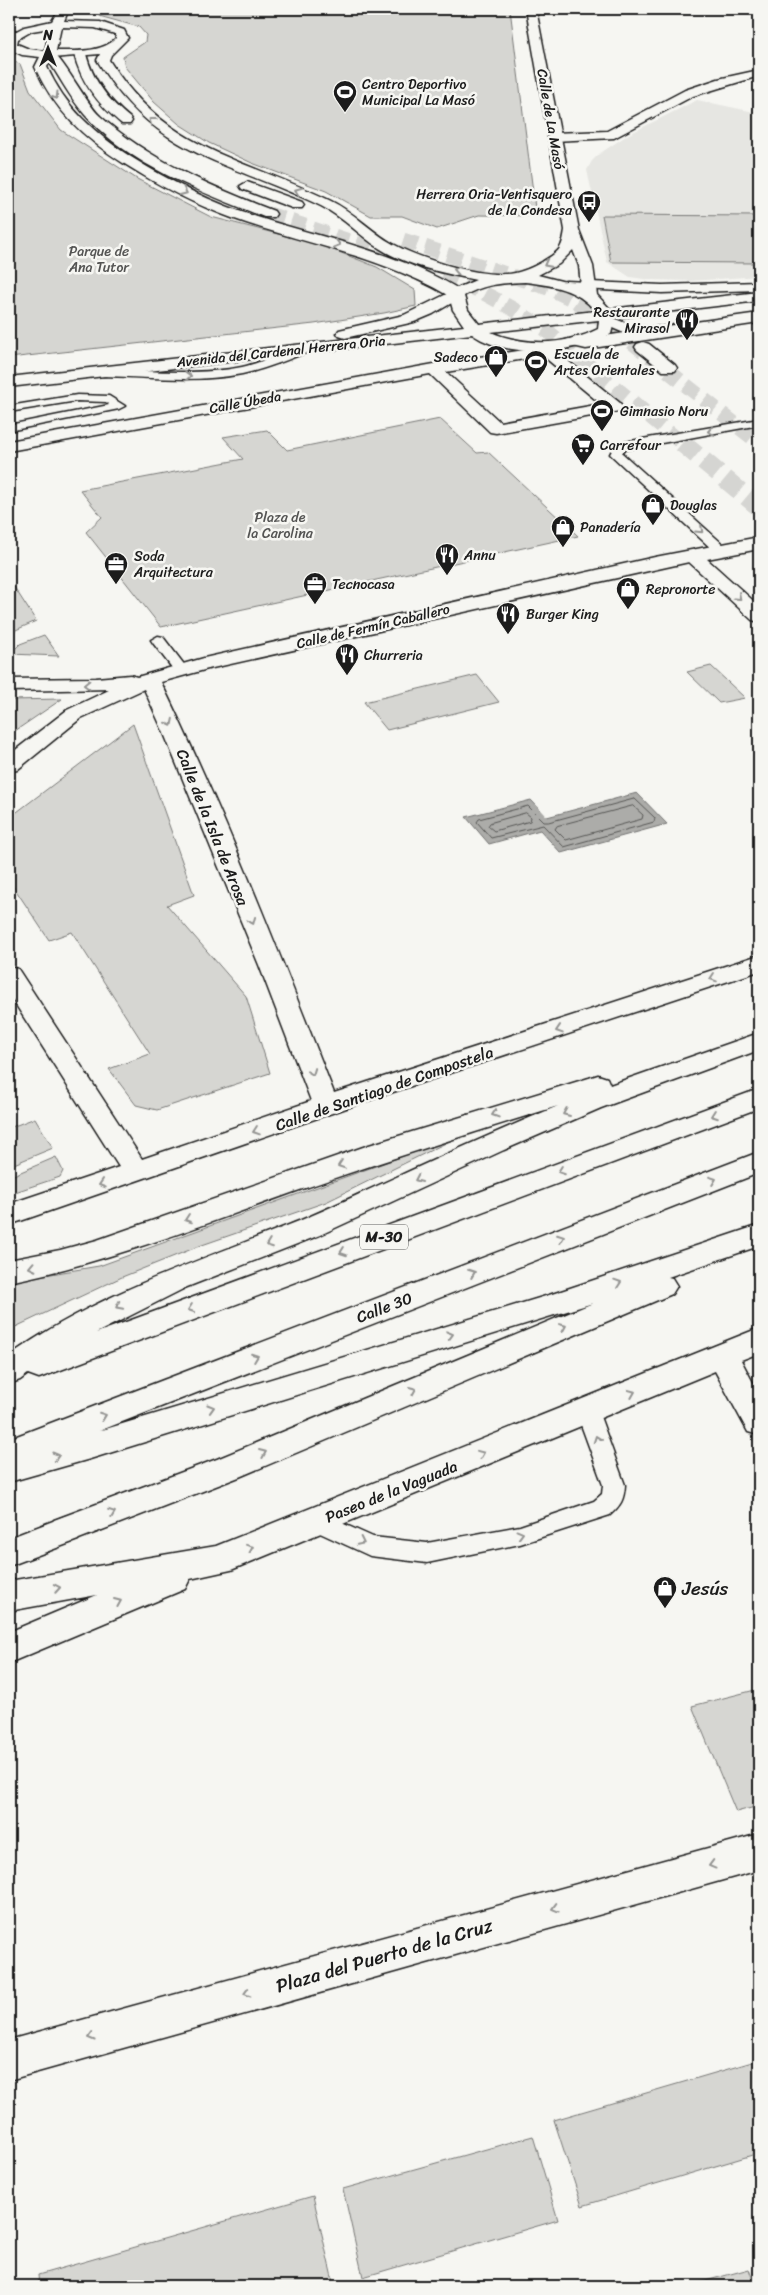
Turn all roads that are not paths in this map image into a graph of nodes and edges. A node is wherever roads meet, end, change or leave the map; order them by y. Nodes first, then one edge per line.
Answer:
1 (64, 9) edge
2 (531, 9) edge
3 (56, 24) junction
4 (80, 34) junction
5 (10, 40) edge
6 (115, 46) junction
7 (50, 54) junction
8 (759, 73) edge
9 (137, 129) dead end
10 (554, 137) junction
11 (238, 183) dead end
12 (297, 205) tunnel mouth
13 (269, 214) tunnel mouth
14 (572, 230) junction
15 (586, 266) junction
16 (505, 279) junction
17 (759, 286) edge
18 (627, 287) junction
19 (457, 294) junction
20 (759, 297) edge
21 (598, 304) junction
22 (759, 318) edge
23 (474, 327) junction
24 (660, 332) junction
25 (345, 333) junction
26 (572, 343) junction
27 (643, 347) dead end
28 (308, 348) junction
29 (546, 351) junction
30 (482, 361) junction
31 (669, 368) dead end
32 (434, 369) junction
33 (9, 370) edge
34 (86, 373) junction
35 (9, 382) edge
36 (9, 409) edge
37 (759, 422) edge
38 (9, 428) edge
39 (9, 446) edge
40 (759, 543) edge
41 (721, 550) junction
42 (692, 555) junction
43 (759, 616) edge
44 (158, 640) dead end
45 (181, 670) junction
46 (149, 679) junction
47 (9, 685) edge
48 (9, 765) edge
49 (759, 963) edge
50 (9, 975) edge
51 (759, 1034) edge
52 (759, 1041) edge
53 (759, 1098) edge
54 (326, 1106) junction
55 (759, 1162) edge
56 (136, 1172) junction
57 (9, 1215) edge
58 (759, 1235) edge
59 (759, 1240) edge
60 (9, 1271) edge
61 (759, 1340) edge
62 (723, 1356) junction
63 (9, 1372) edge
64 (9, 1377) edge
65 (587, 1411) junction
66 (759, 1423) edge
67 (9, 1452) edge
68 (9, 1468) edge
69 (317, 1521) junction
70 (9, 1552) edge
71 (219, 1560) junction
72 (9, 1596) edge
73 (9, 1648) edge
74 (759, 1852) edge
75 (9, 2060) edge

1 - 3 main road
2 - 10 main road, Calle de La Masó
3 - 4 main road
3 - 5 main road
3 - 7 main road
4 - 6 main road
4 - 6 main road
4 - 7 main road
4 - 9 main road
5 - 7 main road
16 -> 6 main road
7 - 13 main road
7 -> 19 main road
8 - 10 main road
10 - 14 main road, Calle de La Masó
11 - 12 main road
14 - 15 main road, Calle de La Masó
14 -> 16 main road
15 - 18 main road
15 - 21 main road, Calle de La Masó
16 - 19 main road, Avenida del Cardenal Herrera Oria
16 - 21 main road, Avenida del Cardenal Herrera Oria
17 - 18 main road, Avenida del Cardenal Herrera Oria
17 - 21 main road, Avenida del Cardenal Herrera Oria
18 - 21 main road, Avenida del Cardenal Herrera Oria
19 - 23 main road
19 - 25 main road, Avenida del Cardenal Herrera Oria
20 - 21 main road, Avenida del Cardenal Herrera Oria
21 - 23 main road, Avenida del Cardenal Herrera Oria
21 - 24 main road, Calle Úbeda
21 - 26 main road, Avenida del Cardenal Herrera Oria
22 - 24 main road, Calle Úbeda
23 - 25 main road, Avenida del Cardenal Herrera Oria
23 - 26 main road, Avenida del Cardenal Herrera Oria
23 - 28 main road, Avenida del Cardenal Herrera Oria
23 - 30 main road
24 - 26 main road, Calle Úbeda
25 - 33 main road, Avenida del Cardenal Herrera Oria
26 - 29 main road, Calle Úbeda
27 - 31 main road
28 - 34 main road, Avenida del Cardenal Herrera Oria
34 -> 28 lane, Avenida del Cardenal Herrera Oria
29 - 30 main road, Calle Úbeda
29 - 32 main road
30 - 32 main road, Calle Úbeda
32 - 39 main road, Calle Úbeda
34 - 35 main road, Avenida del Cardenal Herrera Oria
36 - 38 lane
37 -> 41 lane
40 - 41 main road, Calle de Fermín Caballero
41 - 42 main road, Calle de Fermín Caballero
42 -> 43 main road
42 - 45 main road, Calle de Fermín Caballero
44 - 45 lane
45 - 46 main road, Calle de Fermín Caballero
46 -> 47 main road
46 - 48 main road, Calle de Fermín Caballero
46 -> 54 main road, Calle de la Isla de Arosa
49 -> 54 main road, Calle de Santiago de Compostela
50 - 56 main road
51 -> 60 main road
52 -> 63 main road
53 -> 64 main road, M-30
54 -> 56 main road, Calle de Santiago de Compostela
67 -> 55 main road, Calle 30
56 -> 57 main road, Calle de Santiago de Compostela
68 -> 58 main road
70 -> 59 main road
61 - 62 main road, Paseo de la Vaguada
65 -> 62 main road, Paseo de la Vaguada
62 - 66 main road
69 -> 65 main road, Paseo de la Vaguada
69 -> 65 lane
71 -> 69 main road, Paseo de la Vaguada
72 -> 71 main road, Paseo de la Vaguada
73 -> 71 main road
74 -> 75 main road, Plaza del Puerto de la Cruz

